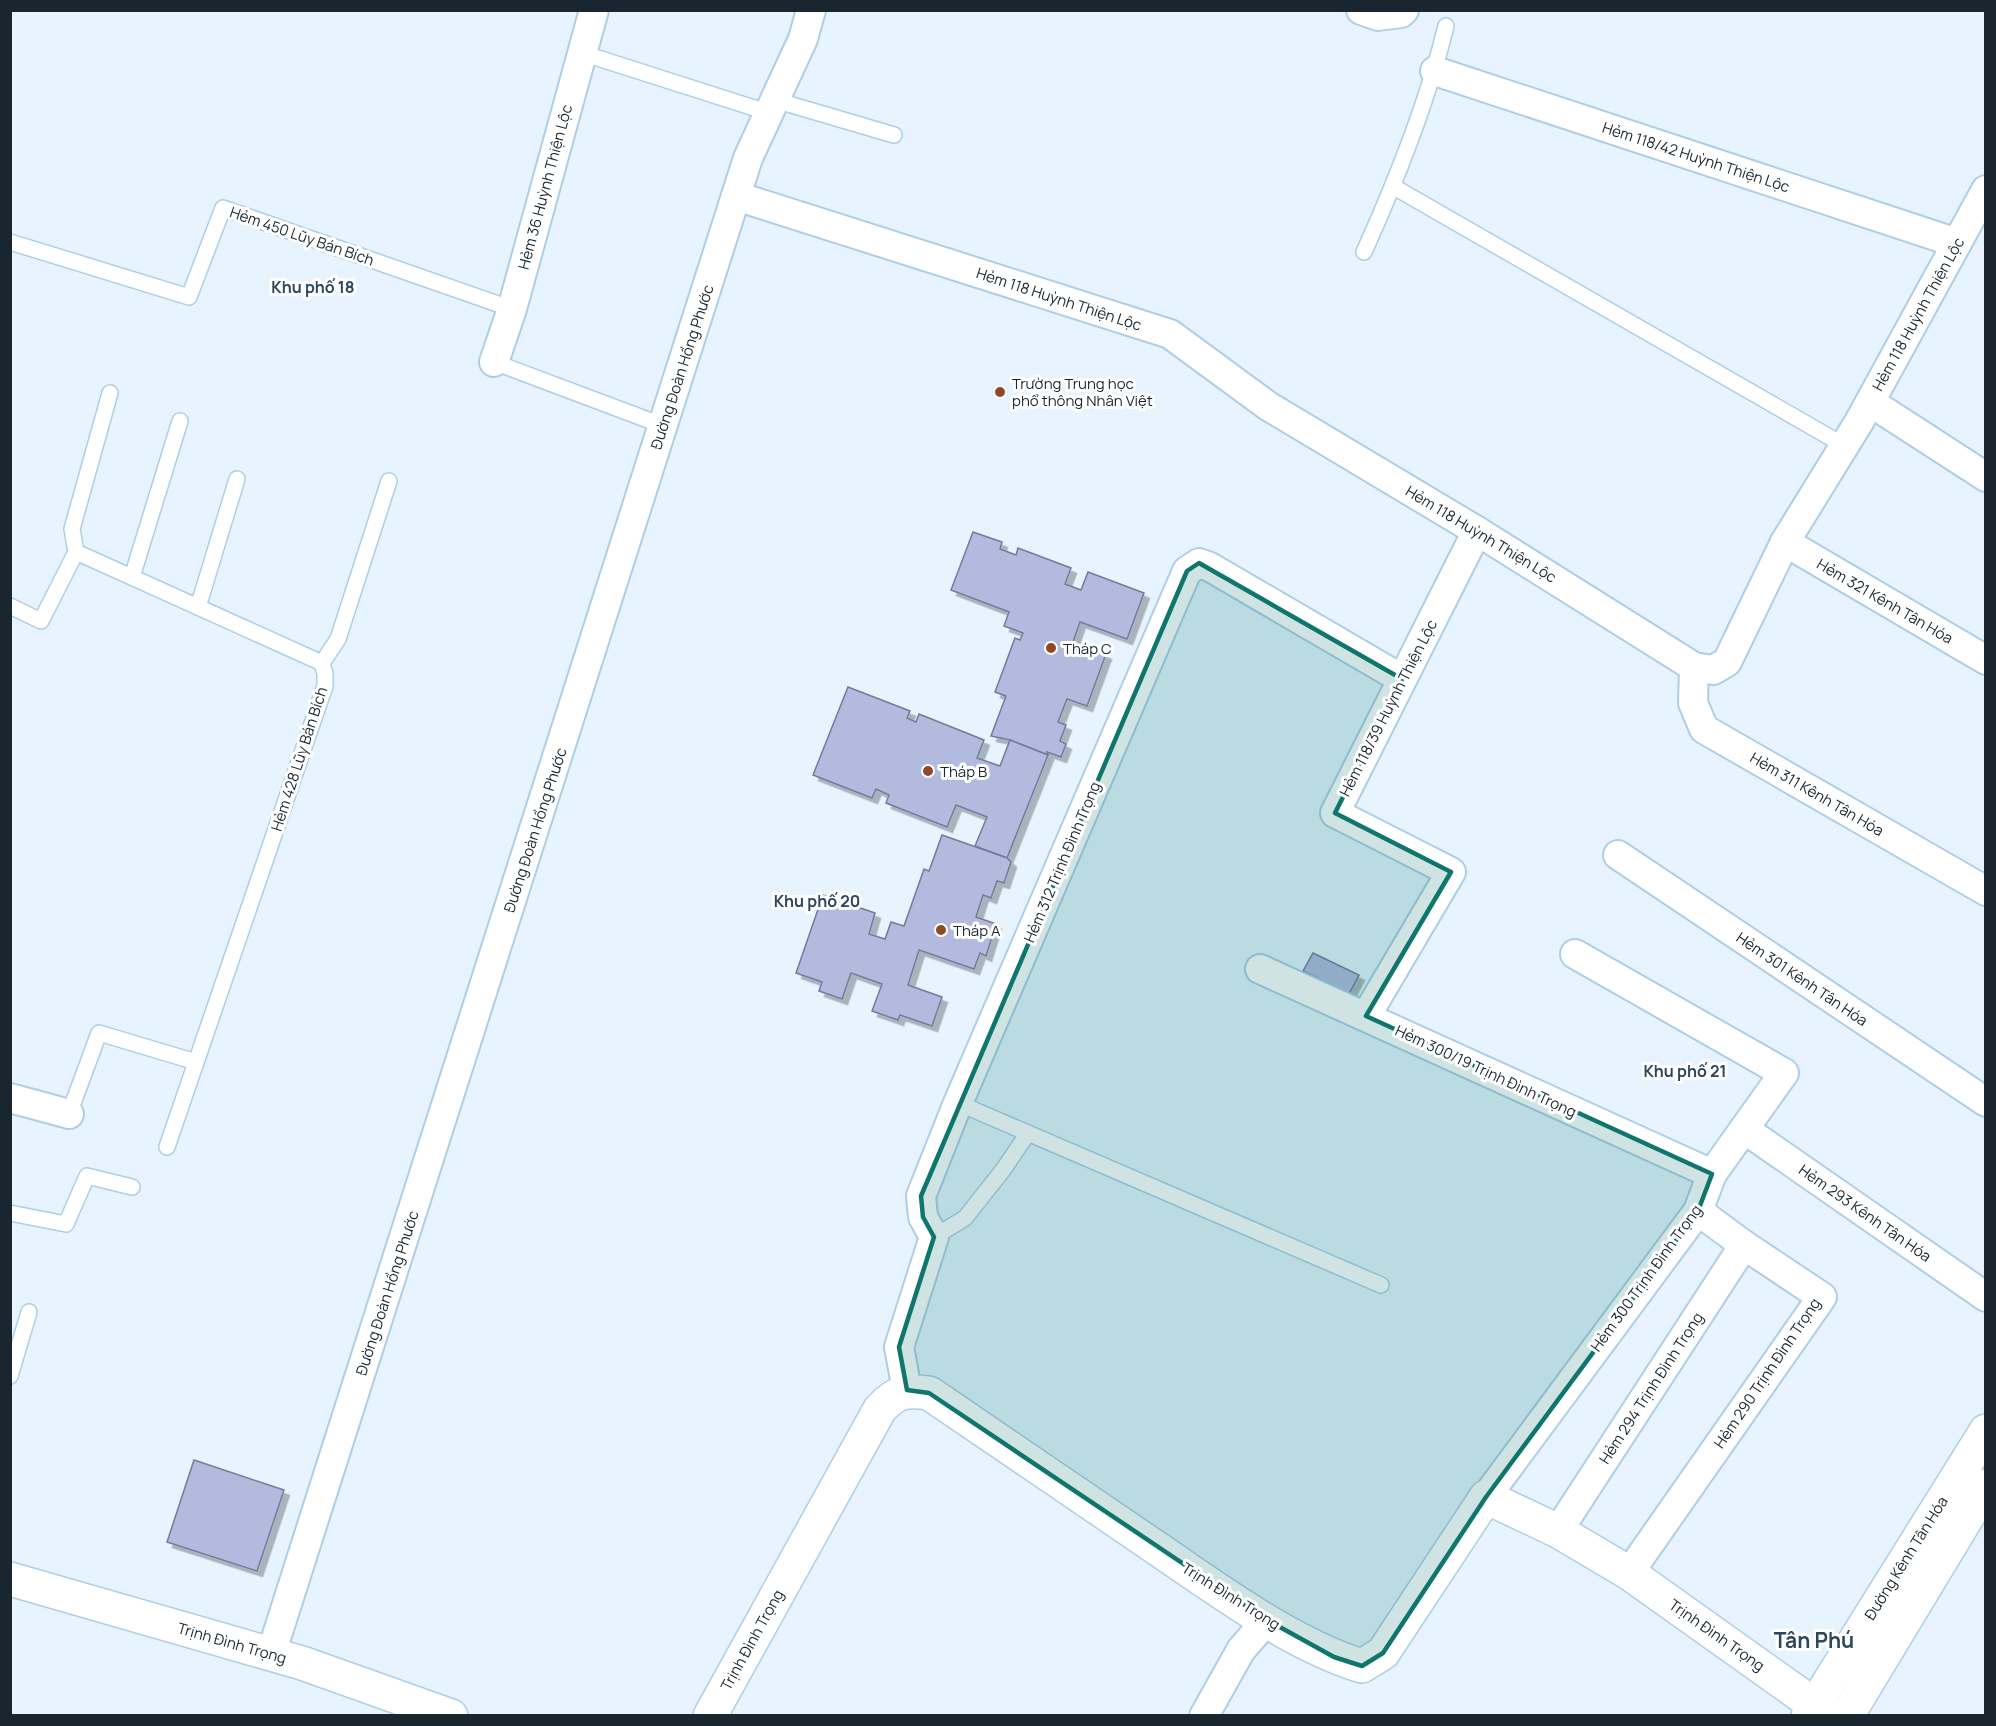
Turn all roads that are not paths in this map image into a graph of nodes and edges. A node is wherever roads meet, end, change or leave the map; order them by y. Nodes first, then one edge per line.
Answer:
1 (594, 10) edge
2 (811, 10) edge
3 (1361, 10) edge
4 (1404, 10) edge
5 (1446, 26) dead end
6 (582, 53) junction
7 (1435, 71) junction
8 (772, 106) junction
9 (894, 135) dead end
10 (1394, 187) junction
11 (1986, 190) edge
12 (736, 196) junction
13 (10, 243) edge
14 (1957, 243) junction
15 (1364, 252) dead end
16 (512, 309) junction
17 (494, 362) joint
18 (110, 393) dead end
19 (1870, 402) junction
20 (180, 421) dead end
21 (664, 426) junction
22 (1845, 446) junction
23 (1986, 477) edge
24 (237, 479) dead end
25 (389, 481) dead end
26 (1477, 531) junction
27 (1785, 542) junction
28 (76, 552) junction
29 (132, 577) junction
30 (10, 606) edge
31 (198, 607) junction
32 (1986, 660) edge
33 (322, 663) junction
34 (1694, 667) junction
35 (1402, 679) junction
36 (1618, 855) dead end
37 (1986, 891) edge
38 (1575, 954) dead end
39 (1260, 969) dead end
40 (1366, 1016) junction
41 (196, 1062) junction
42 (10, 1098) edge
43 (1986, 1102) edge
44 (958, 1103) junction
45 (69, 1114) joint
46 (1744, 1129) junction
47 (1028, 1133) junction
48 (167, 1147) dead end
49 (1712, 1174) junction
50 (132, 1187) dead end
51 (1698, 1211) junction
52 (10, 1213) edge
53 (934, 1237) junction
54 (1744, 1245) junction
55 (1381, 1285) dead end
56 (1986, 1297) edge
57 (29, 1312) dead end
58 (10, 1376) edge
59 (907, 1390) junction
60 (1986, 1431) edge
61 (1986, 1486) edge
62 (1486, 1497) junction
63 (1558, 1531) junction
64 (1629, 1573) junction
65 (10, 1579) edge
66 (1267, 1620) junction
67 (271, 1654) junction
68 (434, 1712) edge
69 (1817, 1712) edge
70 (710, 1716) edge
71 (1204, 1716) edge
72 (1847, 1716) edge

1 - 6 street, Hẻm 36 Huỳnh Thiện Lộc
2 - 8 street, Đường Đoàn Hồng Phước
3 - 4 street
5 - 7 lane
6 - 8 lane
6 - 16 street, Hẻm 36 Huỳnh Thiện Lộc
7 - 10 lane
7 - 14 street, Hẻm 118/42 Huỳnh Thiện Lộc
8 - 9 lane
8 - 12 street, Đường Đoàn Hồng Phước
10 - 15 lane
10 - 22 lane
11 - 14 street, Hẻm 118 Huỳnh Thiện Lộc
12 - 21 street, Đường Đoàn Hồng Phước
12 - 26 street, Hẻm 118 Huỳnh Thiện Lộc
13 - 16 lane, Hẻm 450 Lũy Bán Bích
14 - 19 street, Hẻm 118 Huỳnh Thiện Lộc
16 - 17 street, Hẻm 36 Huỳnh Thiện Lộc
17 - 21 lane
18 - 28 lane
19 - 22 street, Hẻm 118 Huỳnh Thiện Lộc
19 - 23 street
20 - 29 lane
21 - 67 street, Đường Đoàn Hồng Phước
22 - 27 street, Hẻm 118 Huỳnh Thiện Lộc
24 - 31 lane
25 - 33 lane
26 - 34 street, Hẻm 118 Huỳnh Thiện Lộc
26 - 35 street, Hẻm 118/39 Huỳnh Thiện Lộc
27 - 32 street, Hẻm 321 Kênh Tân Hóa
27 - 34 street, Hẻm 118 Huỳnh Thiện Lộc
28 - 29 lane
28 - 30 lane
29 - 31 lane
31 - 33 lane
33 - 41 lane, Hẻm 428 Lũy Bán Bích
34 - 37 street, Hẻm 311 Kênh Tân Hóa
35 - 40 street, Hẻm 118/39 Huỳnh Thiện Lộc
35 - 44 street, Hẻm 312 Trịnh Đình Trọng
36 - 43 street, Hẻm 301 Kênh Tân Hóa
38 - 46 street, Hẻm 300 Trịnh Đình Trọng
39 - 40 street, Hẻm 300/19 Trịnh Đình Trọng
40 - 49 street, Hẻm 300/19 Trịnh Đình Trọng
41 - 45 lane
41 - 48 lane, Hẻm 428 Lũy Bán Bích
42 - 45 street
44 - 47 lane
44 - 53 street, Hẻm 312 Trịnh Đình Trọng
46 - 49 street, Hẻm 300 Trịnh Đình Trọng
46 - 56 street, Hẻm 293 Kênh Tân Hóa
47 - 53 lane
47 - 55 lane
49 - 51 street, Hẻm 300 Trịnh Đình Trọng
50 - 52 lane
51 - 54 street, Hẻm 290 Trịnh Đình Trọng
51 - 62 street, Hẻm 300 Trịnh Đình Trọng
53 - 59 street
54 - 63 street, Hẻm 294 Trịnh Đình Trọng
54 - 64 street, Hẻm 290 Trịnh Đình Trọng
57 - 58 lane
59 - 66 street, Trịnh Đình Trọng
59 - 70 street, Trịnh Đình Trọng
60 - 69 street, Đường Kênh Tân Hóa
61 - 72 street, Đường Kênh Tân Hóa
62 - 63 street, Trịnh Đình Trọng
62 - 66 street, Trịnh Đình Trọng
63 - 64 street, Trịnh Đình Trọng
64 - 69 street, Trịnh Đình Trọng
65 - 67 street, Trịnh Đình Trọng
66 - 71 street
67 - 68 street, Trịnh Đình Trọng

